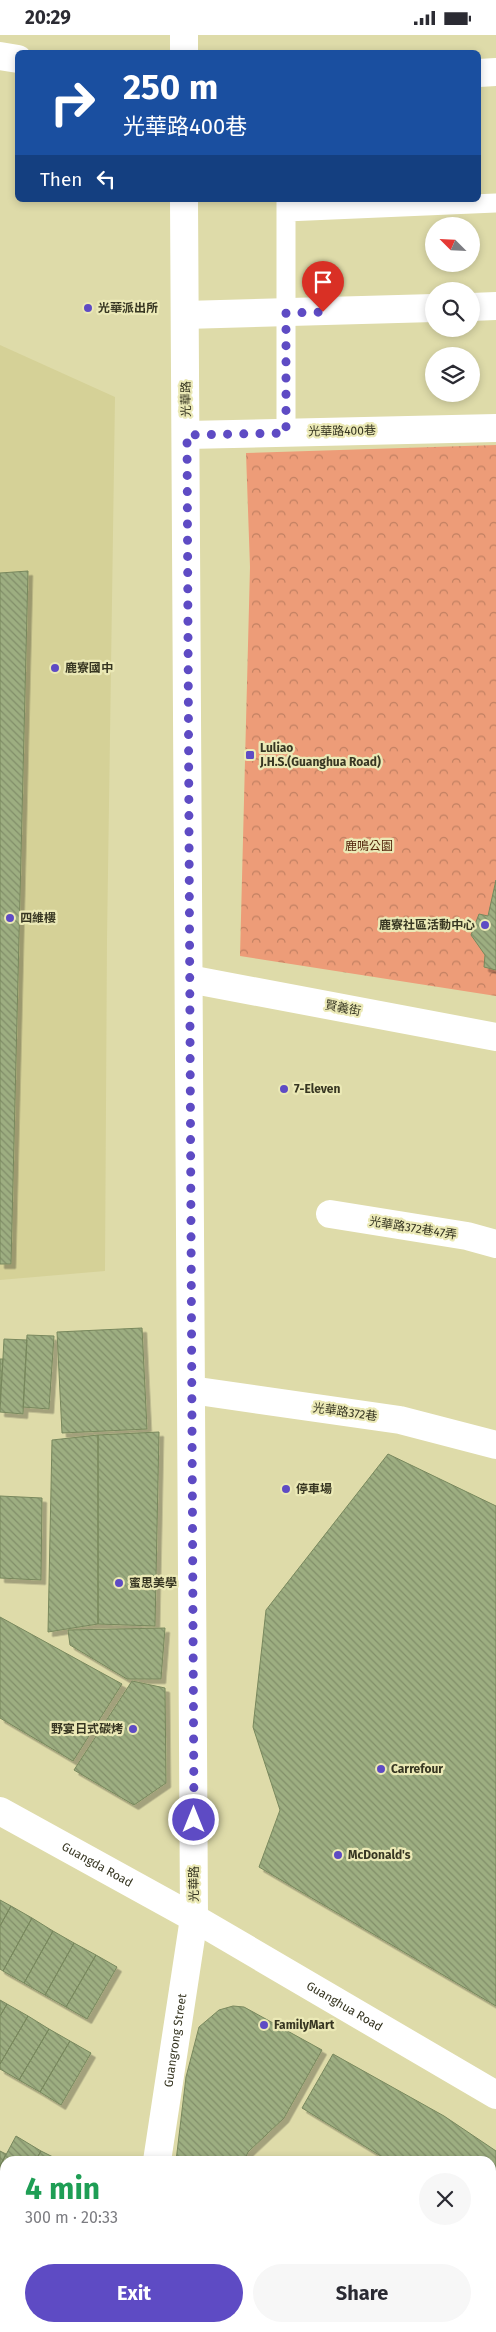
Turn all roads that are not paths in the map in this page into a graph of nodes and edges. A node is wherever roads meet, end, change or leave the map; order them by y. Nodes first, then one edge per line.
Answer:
1 (184, 35) edge
2 (184, 50) edge
3 (0, 57) edge
4 (15, 59) edge
5 (496, 72) edge
6 (481, 73) edge
7 (184, 202) edge
8 (435, 203) edge
9 (496, 203) edge
10 (286, 206) edge
11 (496, 306) edge
12 (480, 307) edge
13 (425, 308) edge
14 (286, 313) junction
15 (185, 315) junction
16 (496, 428) edge
17 (286, 433) junction
18 (187, 435) junction
19 (189, 979) junction
20 (496, 1037) edge
21 (330, 1214) dead end
22 (496, 1244) edge
23 (191, 1390) junction
24 (496, 1445) edge
25 (0, 1811) edge
26 (194, 1918) junction
27 (496, 2095) edge
28 (159, 2156) edge

1 - 2 street
3 - 4 street
5 - 6 street
7 - 15 street, 光華路
8 - 9 lane
8 - 10 lane
10 - 14 lane
11 - 12 street
13 - 14 street
14 - 15 street
14 - 17 lane
15 - 18 street, 光華路
16 - 17 street, 光華路400巷
17 - 18 street, 光華路400巷
18 - 19 street, 光華路
19 - 20 street, 賢義街
19 - 23 street, 光華路
21 - 22 street, 光華路372巷47弄
23 - 24 street, 光華路372巷
23 - 26 street, 光華路
25 - 26 street, Guangda Road
26 - 27 street, Guanghua Road
26 - 28 street, Guangrong Street

